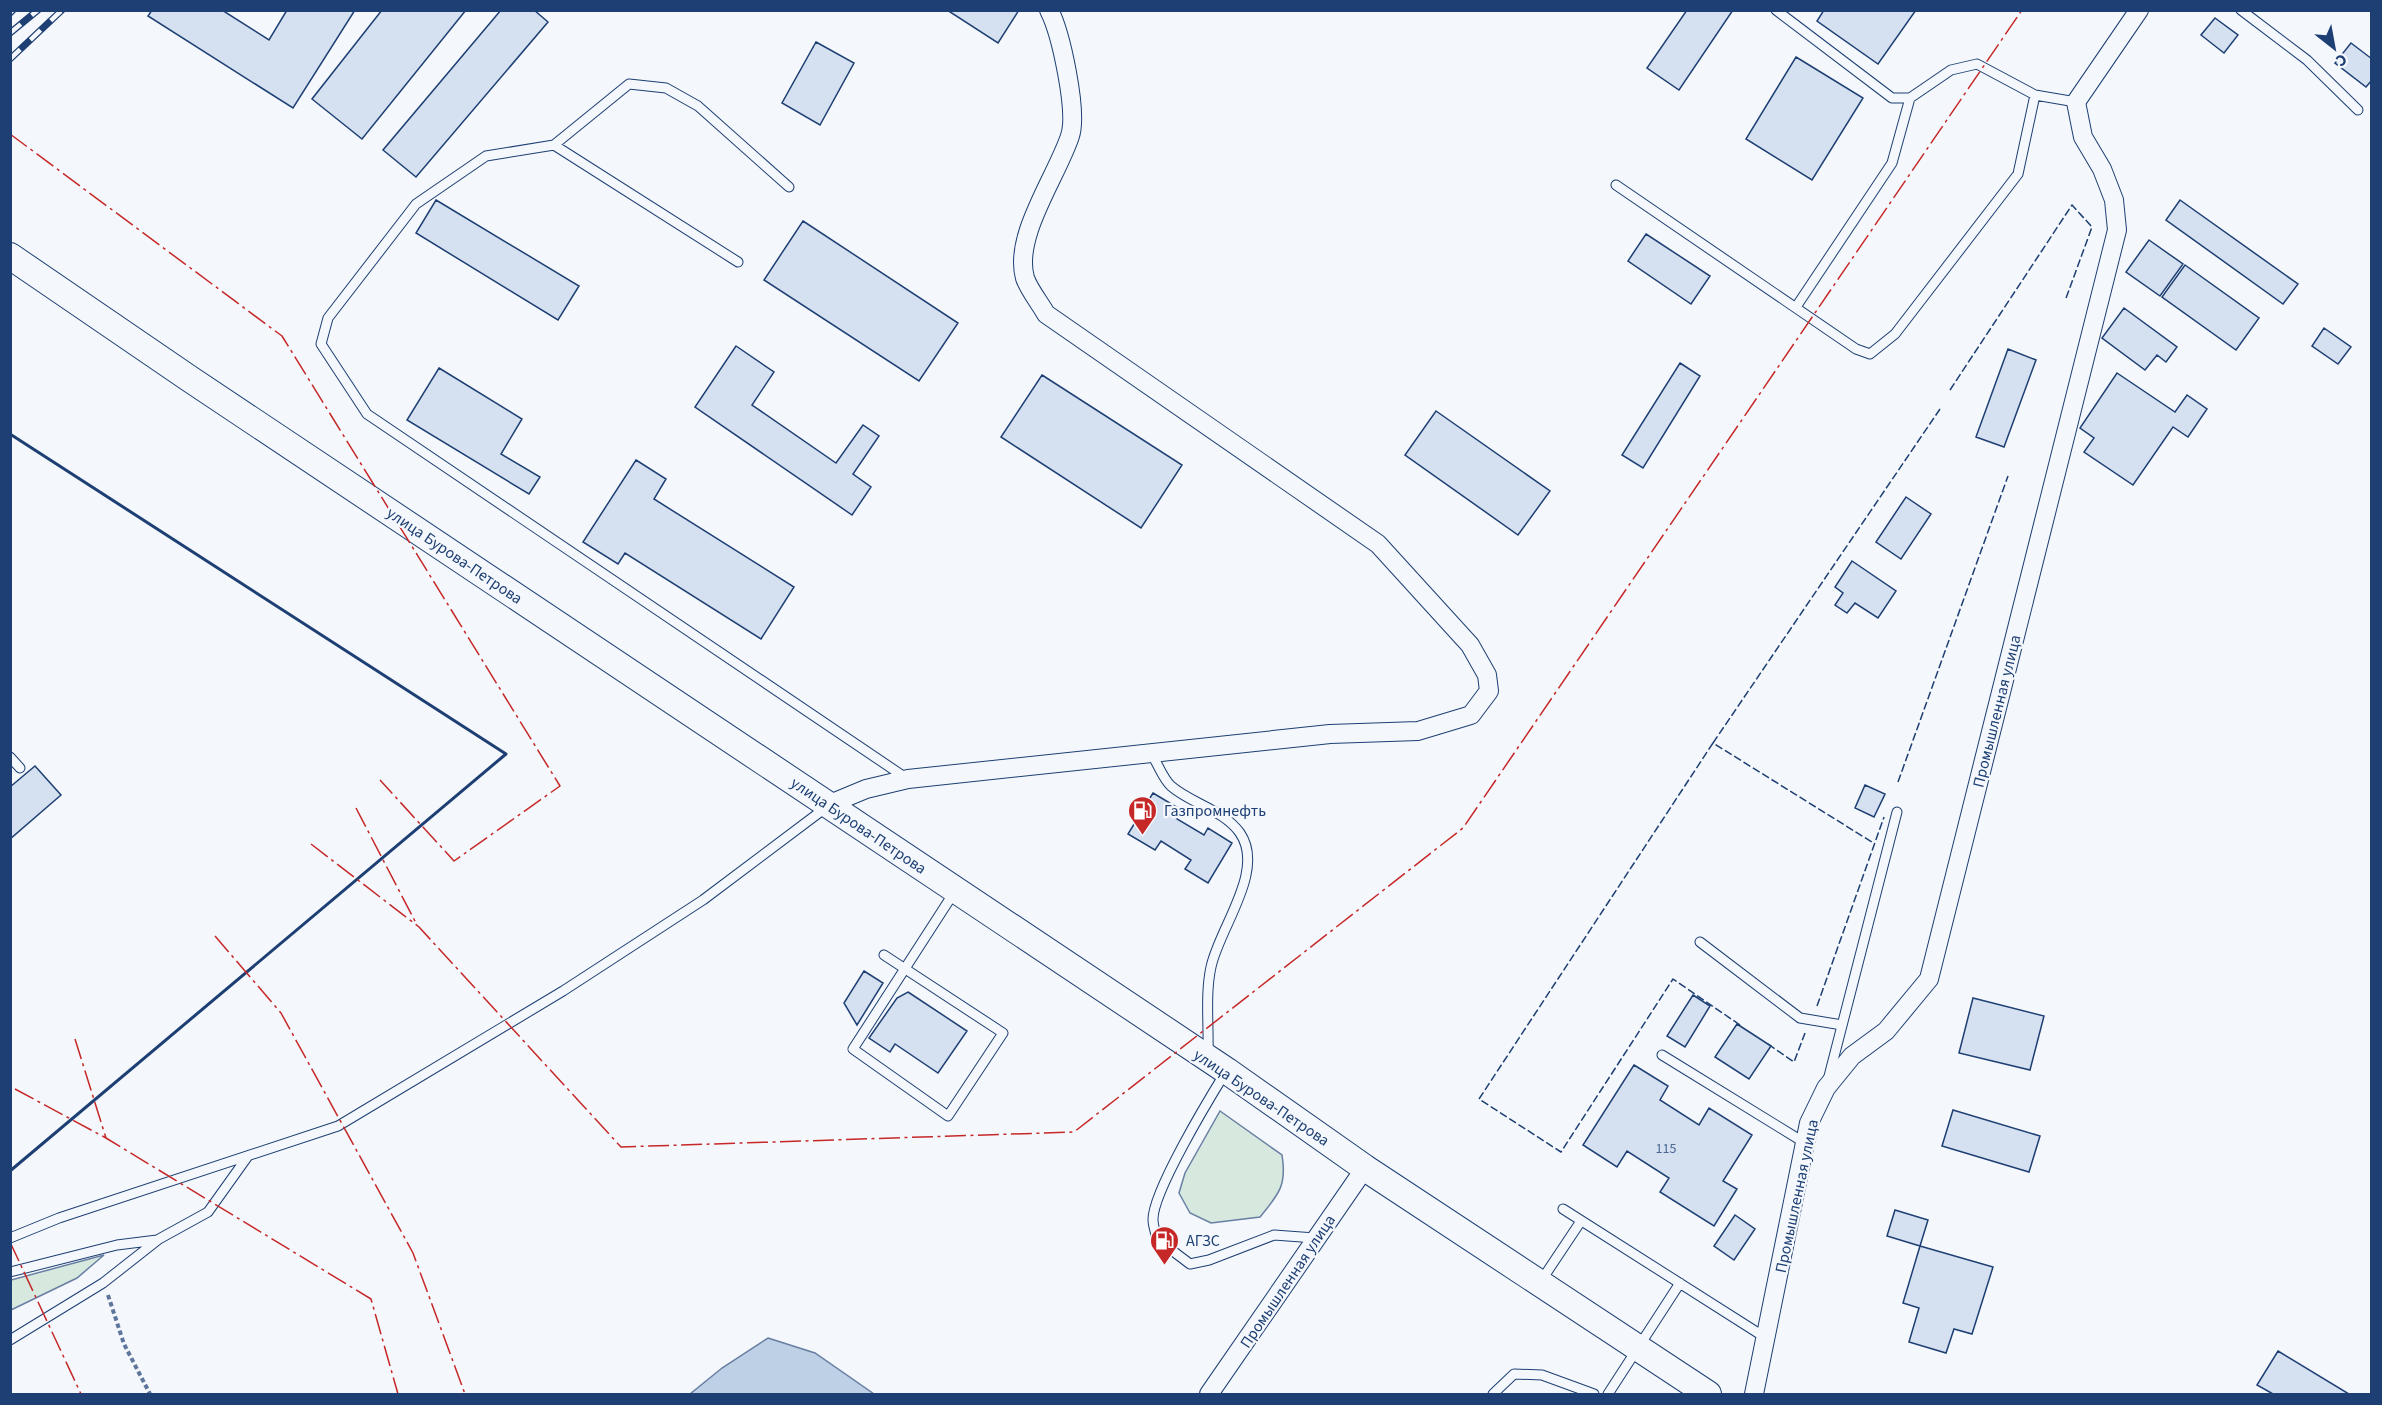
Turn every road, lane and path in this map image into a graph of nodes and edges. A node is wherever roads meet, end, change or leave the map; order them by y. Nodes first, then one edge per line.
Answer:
1 (1049, 10) edge
2 (1776, 10) edge
3 (2139, 10) edge
4 (2241, 10) edge
5 (2035, 95) junction
6 (1910, 98) junction
7 (2076, 102) junction
8 (2358, 110) dead end
9 (554, 145) junction
10 (1616, 185) dead end
11 (789, 187) dead end
12 (10, 255) edge
13 (738, 262) dead end
14 (1796, 307) junction
15 (1152, 755) junction
16 (10, 757) edge
17 (20, 768) dead end
18 (908, 779) junction
19 (830, 804) junction
20 (1897, 812) dead end
21 (956, 889) junction
22 (1700, 942) dead end
23 (884, 955) dead end
24 (904, 969) junction
25 (1842, 1025) junction
26 (1662, 1054) dead end
27 (1217, 1066) junction
28 (1826, 1088) junction
29 (1805, 1143) junction
30 (248, 1156) junction
31 (1365, 1168) junction
32 (1563, 1209) dead end
33 (1581, 1221) junction
34 (10, 1238) edge
35 (1315, 1238) junction
36 (159, 1239) junction
37 (10, 1272) edge
38 (104, 1283) junction
39 (1540, 1283) junction
40 (1680, 1283) junction
41 (1766, 1338) junction
42 (10, 1340) edge
43 (1639, 1348) junction
44 (150, 1395) edge
45 (1209, 1395) edge
46 (1493, 1395) edge
47 (1594, 1395) edge
48 (1608, 1395) edge
49 (1708, 1395) edge
50 (1754, 1395) edge

1 - 15 street
2 - 6 lane
3 - 7 street
4 - 8 lane
5 - 6 lane
5 - 7 lane
5 - 14 lane
6 - 14 lane
7 - 28 street, Промышленная улица
9 - 11 lane
9 - 13 lane
9 - 18 lane
10 - 14 lane
12 - 19 main road, улица Бурова-Петрова
15 - 18 street
15 - 27 lane
16 - 17 lane
18 - 19 street
19 - 21 main road, улица Бурова-Петрова
19 - 30 lane
20 - 25 lane
21 - 24 lane
21 - 27 main road, улица Бурова-Петрова
22 - 25 lane
23 - 24 lane
24 - 24 lane
25 - 28 lane
26 - 29 lane
27 - 31 main road, улица Бурова-Петрова
27 - 35 lane
28 - 29 street, Промышленная улица
29 - 41 street, Промышленная улица
30 - 34 lane
30 - 36 lane
31 - 35 street, Промышленная улица
31 - 39 main road, улица Бурова-Петрова
32 - 33 lane
33 - 39 lane
33 - 40 lane
35 - 45 street, Промышленная улица
36 - 37 lane
36 - 38 lane
38 - 42 lane
38 - 44 path
39 - 43 main road, улица Бурова-Петрова
40 - 41 lane
40 - 43 lane
41 - 50 street, Промышленная улица
43 - 48 lane
43 - 49 main road, улица Бурова-Петрова
46 - 47 lane

